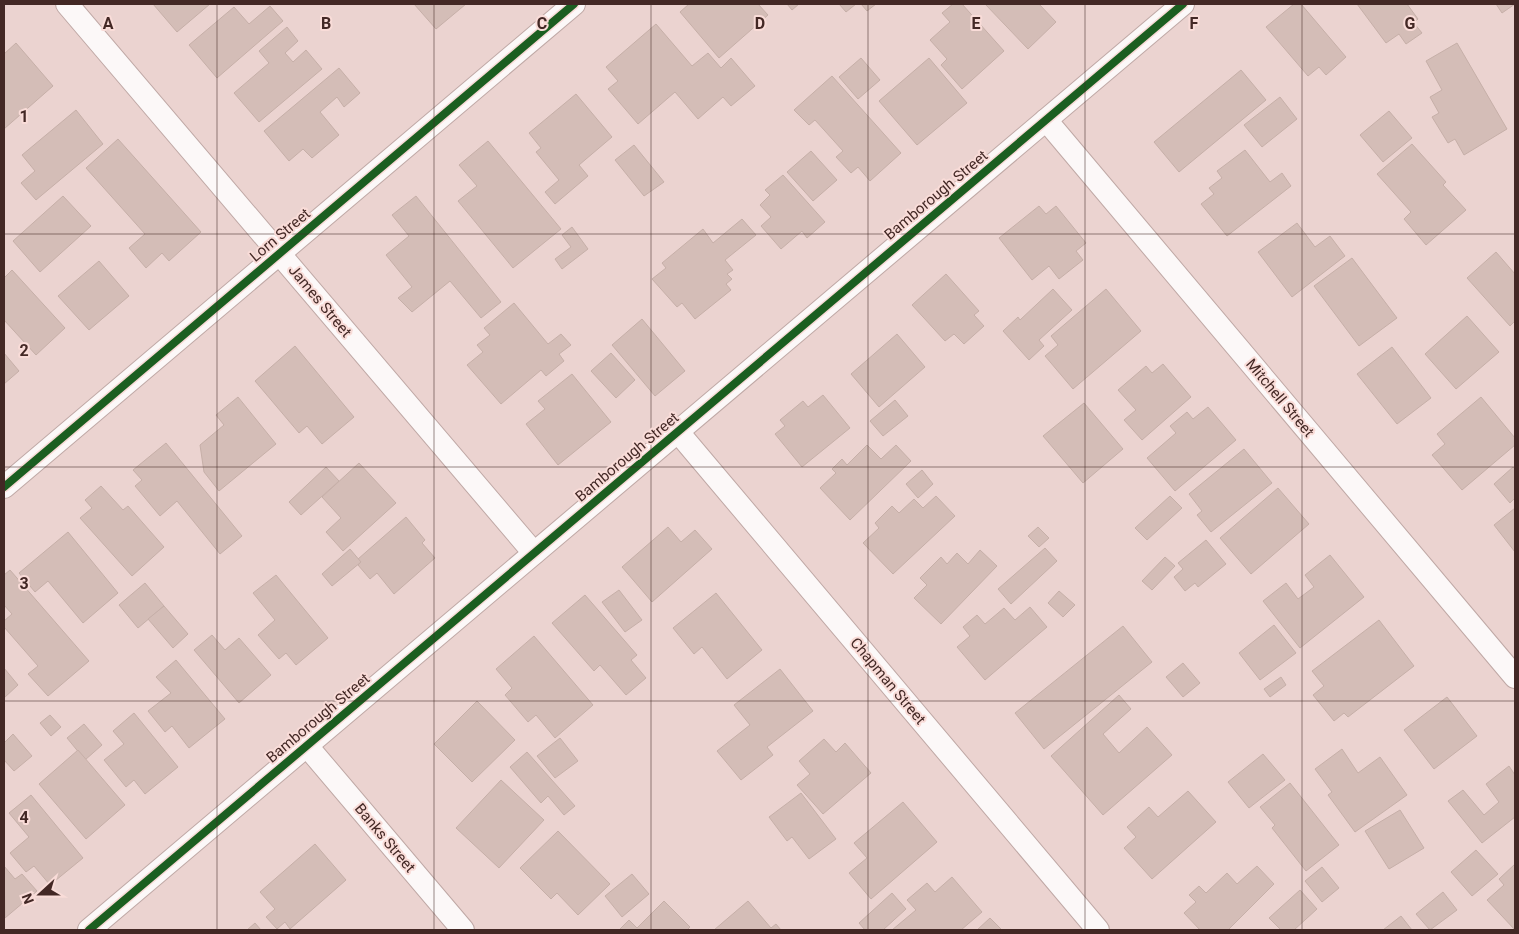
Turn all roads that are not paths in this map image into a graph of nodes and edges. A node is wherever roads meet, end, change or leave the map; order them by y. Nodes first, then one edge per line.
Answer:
1 (67, 4) edge
2 (574, 4) edge
3 (1183, 4) edge
4 (1046, 120) junction
5 (279, 254) junction
6 (678, 432) junction
7 (4, 487) edge
8 (534, 553) junction
9 (1515, 676) edge
10 (307, 746) junction
11 (89, 930) edge
12 (463, 930) edge
13 (1098, 930) edge

1 - 5 street, James Street
2 - 5 street, Lorn Street
3 - 4 street, Bamborough Street
4 - 6 street, Bamborough Street
4 - 9 street, Mitchell Street
5 - 7 street, Lorn Street
5 - 8 street, James Street
6 - 8 street, Bamborough Street
6 - 13 street, Chapman Street
8 - 10 street, Bamborough Street
10 - 11 street, Bamborough Street
10 - 12 street, Banks Street

